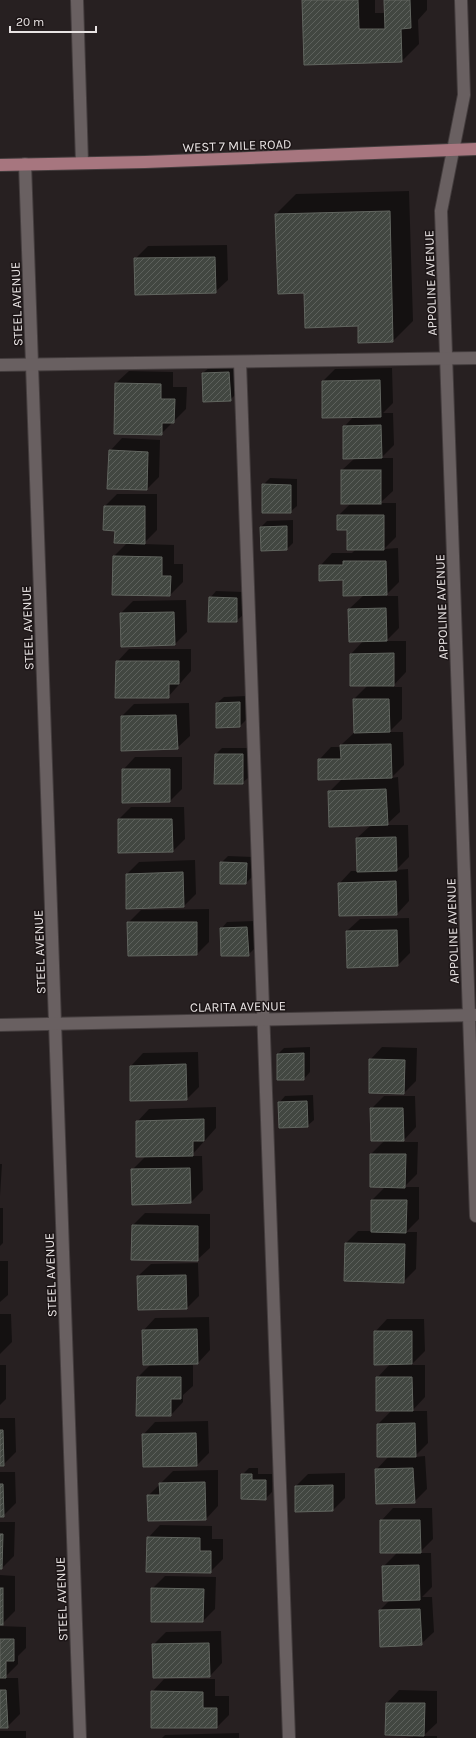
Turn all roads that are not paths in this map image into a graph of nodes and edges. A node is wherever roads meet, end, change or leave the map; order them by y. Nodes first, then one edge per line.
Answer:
1 (77, 0) edge
2 (461, 0) edge
3 (476, 149) edge
4 (452, 150) junction
5 (82, 163) junction
6 (25, 164) junction
7 (0, 165) edge
8 (446, 358) junction
9 (476, 358) edge
10 (240, 362) junction
11 (0, 365) edge
12 (32, 365) junction
13 (473, 1015) edge
14 (263, 1019) junction
15 (55, 1024) junction
16 (0, 1025) edge
17 (476, 1216) edge
18 (80, 1738) edge
19 (289, 1738) edge

1 - 5 street
2 - 4 street, APPOLINE AVENUE
3 - 4 main road, WEST 7 MILE ROAD
4 - 5 main road, WEST 7 MILE ROAD
4 - 8 street, APPOLINE AVENUE
5 - 6 main road, WEST 7 MILE ROAD
6 - 7 main road, WEST 7 MILE ROAD
6 - 12 street, STEEL AVENUE
8 - 9 street
8 - 10 street
8 - 13 street, APPOLINE AVENUE
10 - 12 street
10 - 14 street
11 - 12 street
12 - 15 street, STEEL AVENUE
13 - 14 street, CLARITA AVENUE
13 - 17 street, APPOLINE AVENUE
14 - 15 street, CLARITA AVENUE
14 - 19 street
15 - 16 street, CLARITA AVENUE
15 - 18 street, STEEL AVENUE

